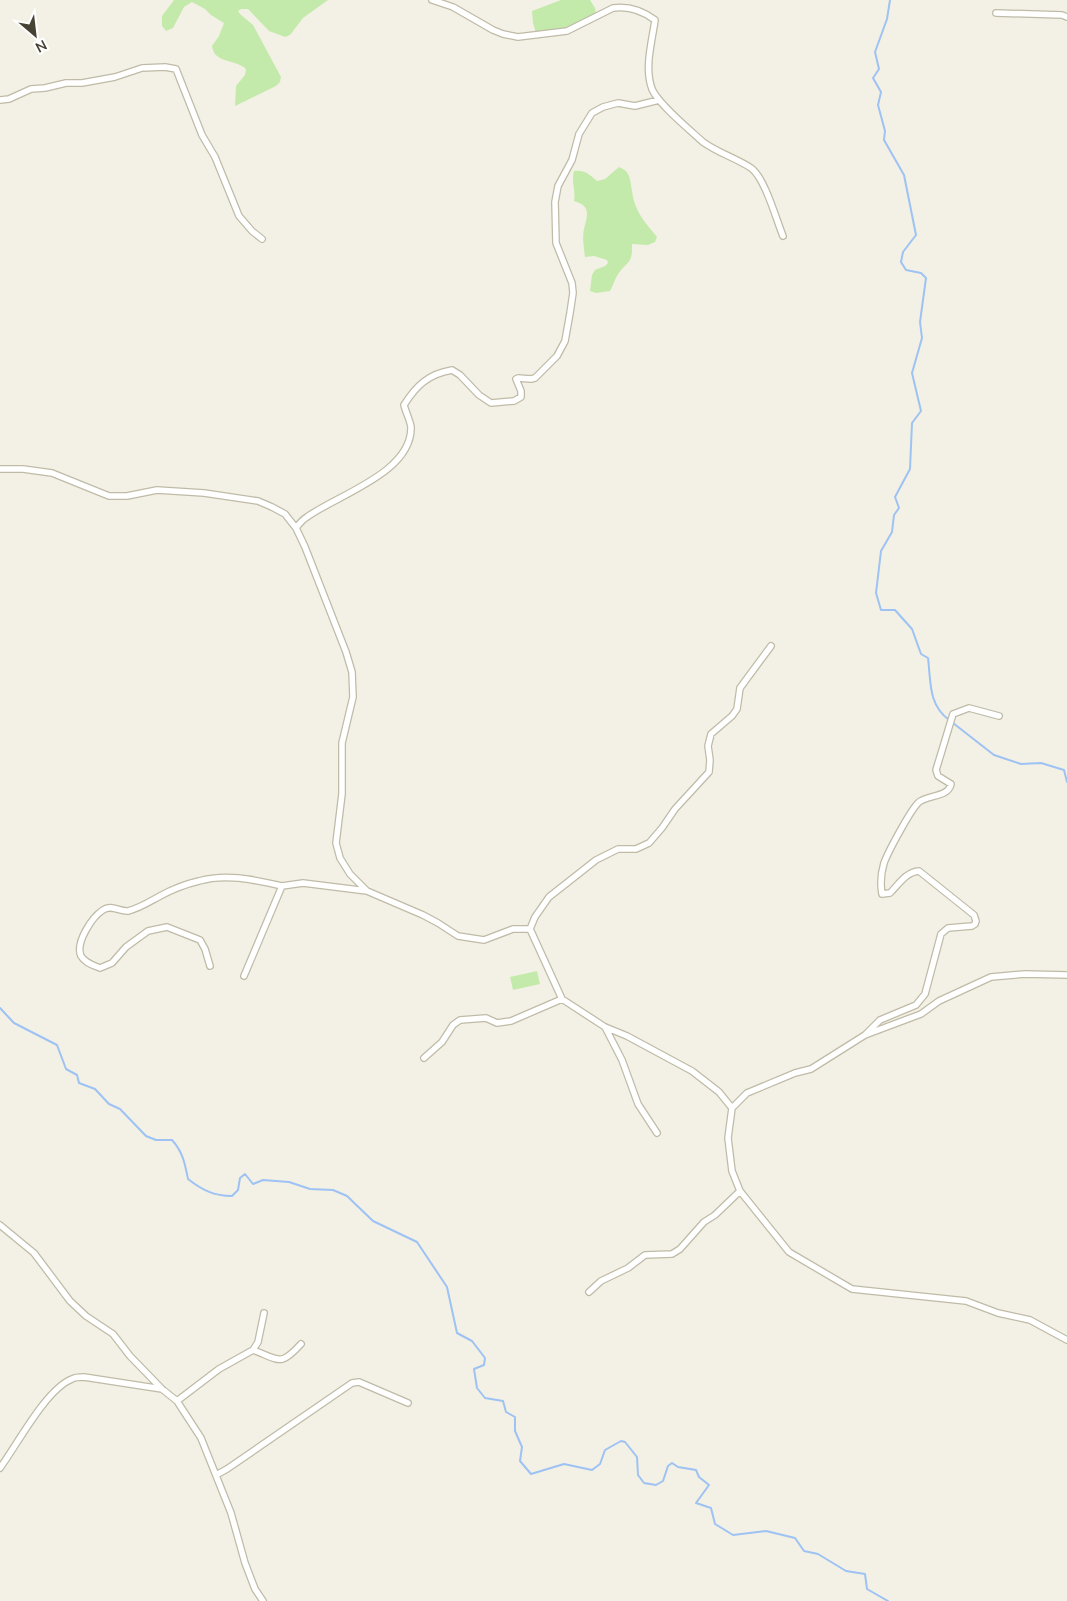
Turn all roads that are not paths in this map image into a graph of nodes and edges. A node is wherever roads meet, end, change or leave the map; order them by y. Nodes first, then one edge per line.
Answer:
1 (432, 0) edge
2 (996, 13) dead end
3 (1067, 17) edge
4 (0, 100) edge
5 (659, 100) junction
6 (783, 236) dead end
7 (262, 239) dead end
8 (0, 469) edge
9 (296, 528) junction
10 (771, 646) dead end
11 (999, 716) dead end
12 (282, 886) junction
13 (367, 892) junction
14 (530, 929) junction
15 (210, 966) dead end
16 (1067, 975) edge
17 (244, 976) dead end
18 (562, 999) junction
19 (605, 1027) junction
20 (865, 1035) junction
21 (424, 1058) dead end
22 (732, 1108) junction
23 (657, 1133) dead end
24 (740, 1191) junction
25 (0, 1225) edge
26 (589, 1292) dead end
27 (264, 1312) dead end
28 (1067, 1340) edge
29 (301, 1344) dead end
30 (253, 1350) junction
31 (162, 1389) junction
32 (177, 1401) junction
33 (408, 1403) dead end
34 (0, 1468) edge
35 (216, 1475) junction
36 (263, 1601) edge

1 - 5 street
2 - 3 street
4 - 7 street
5 - 6 street
5 - 9 street
8 - 9 street
9 - 13 street
10 - 14 street
11 - 20 street
12 - 13 street
12 - 15 street
12 - 17 street
13 - 14 street
14 - 18 street
16 - 20 street
18 - 19 street
18 - 21 street
19 - 22 street
19 - 23 street
20 - 22 street
22 - 24 street
24 - 26 street
24 - 28 street
25 - 31 street
27 - 30 street
29 - 30 street
30 - 32 street
31 - 32 street
31 - 34 street
32 - 35 street
33 - 35 street
35 - 36 street

